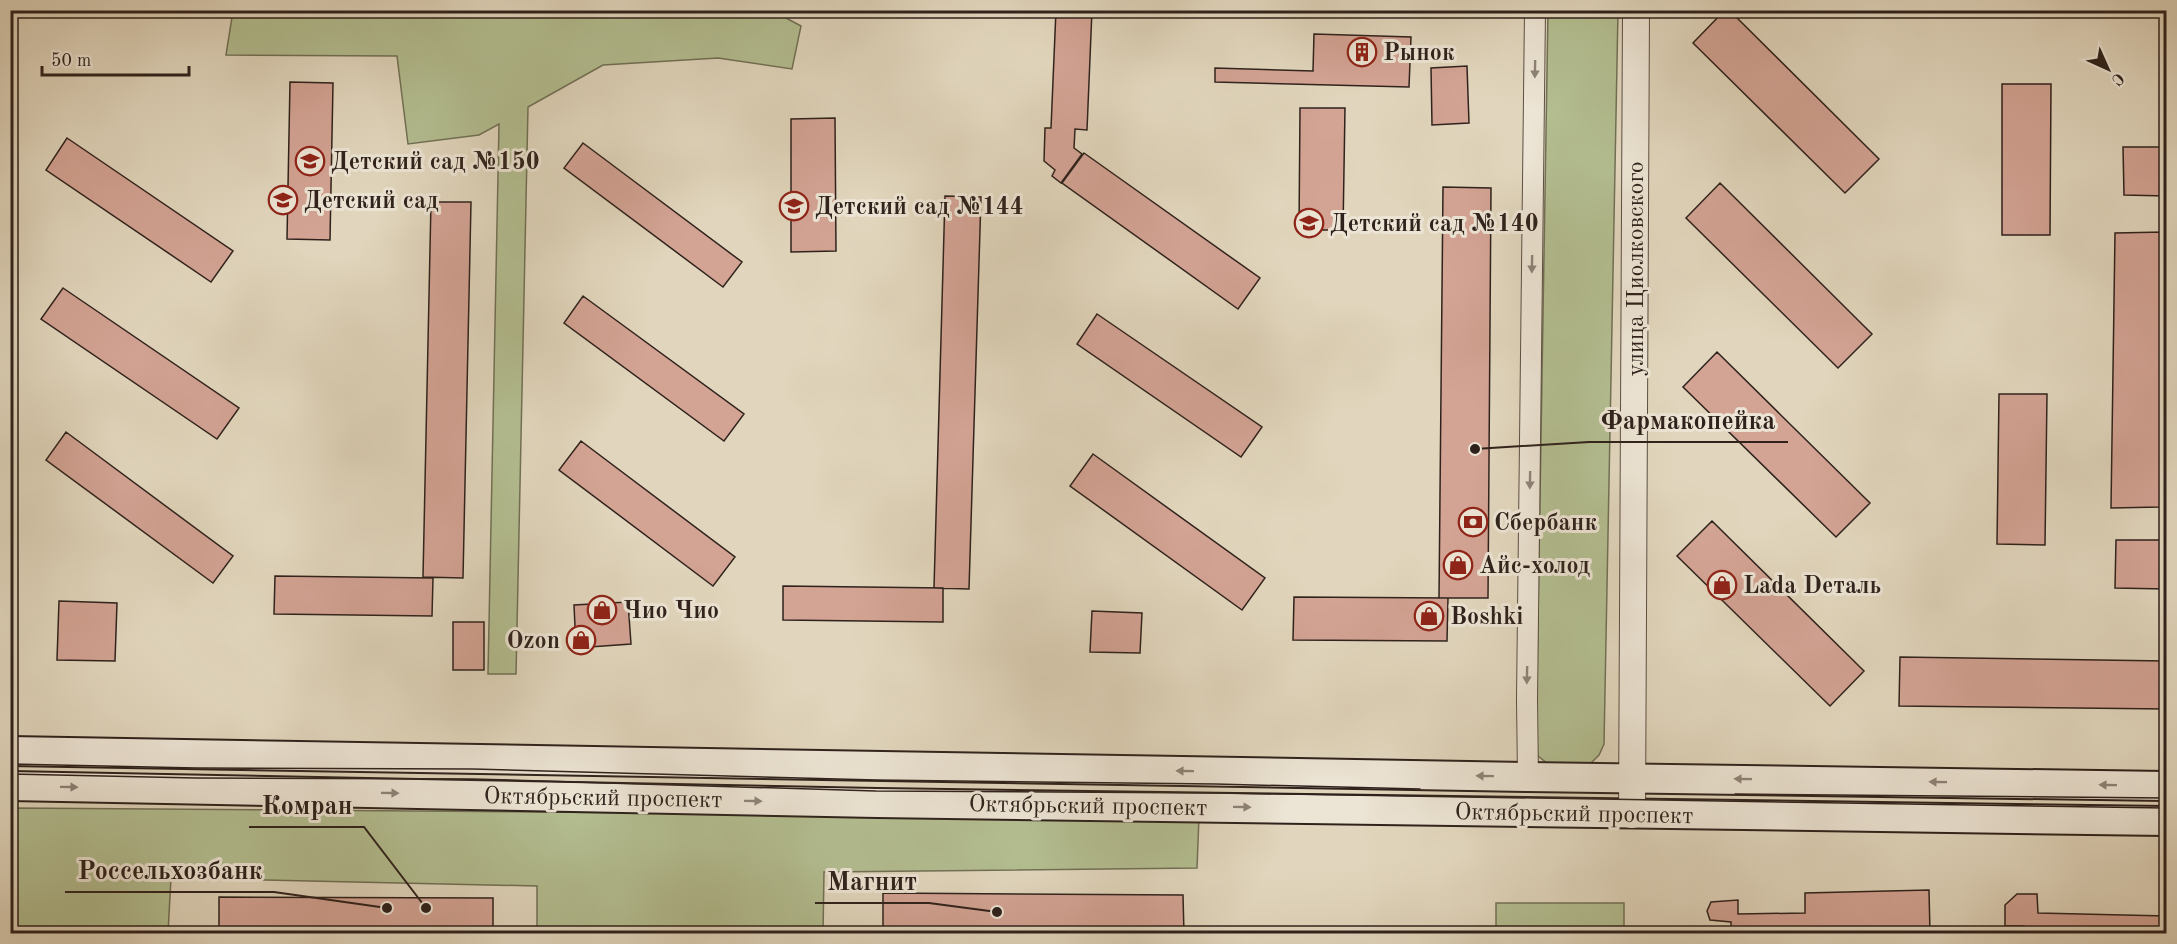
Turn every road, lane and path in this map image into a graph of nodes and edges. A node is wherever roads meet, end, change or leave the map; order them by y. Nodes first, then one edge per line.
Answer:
1 (1536, 10) edge
2 (1636, 10) edge
3 (10, 751) edge
4 (1528, 777) junction
5 (1632, 778) junction
6 (10, 786) edge
7 (2166, 786) edge
8 (1632, 815) junction
9 (2166, 821) edge

1 -> 4 street
2 - 5 street, улица Циолковского
4 -> 3 main road, Октябрьский проспект
4 - 5 main road, Октябрьский проспект
7 -> 5 main road, Октябрьский проспект
5 - 8 street, улица Циолковского
6 -> 8 main road, Октябрьский проспект
8 - 9 main road, Октябрьский проспект

